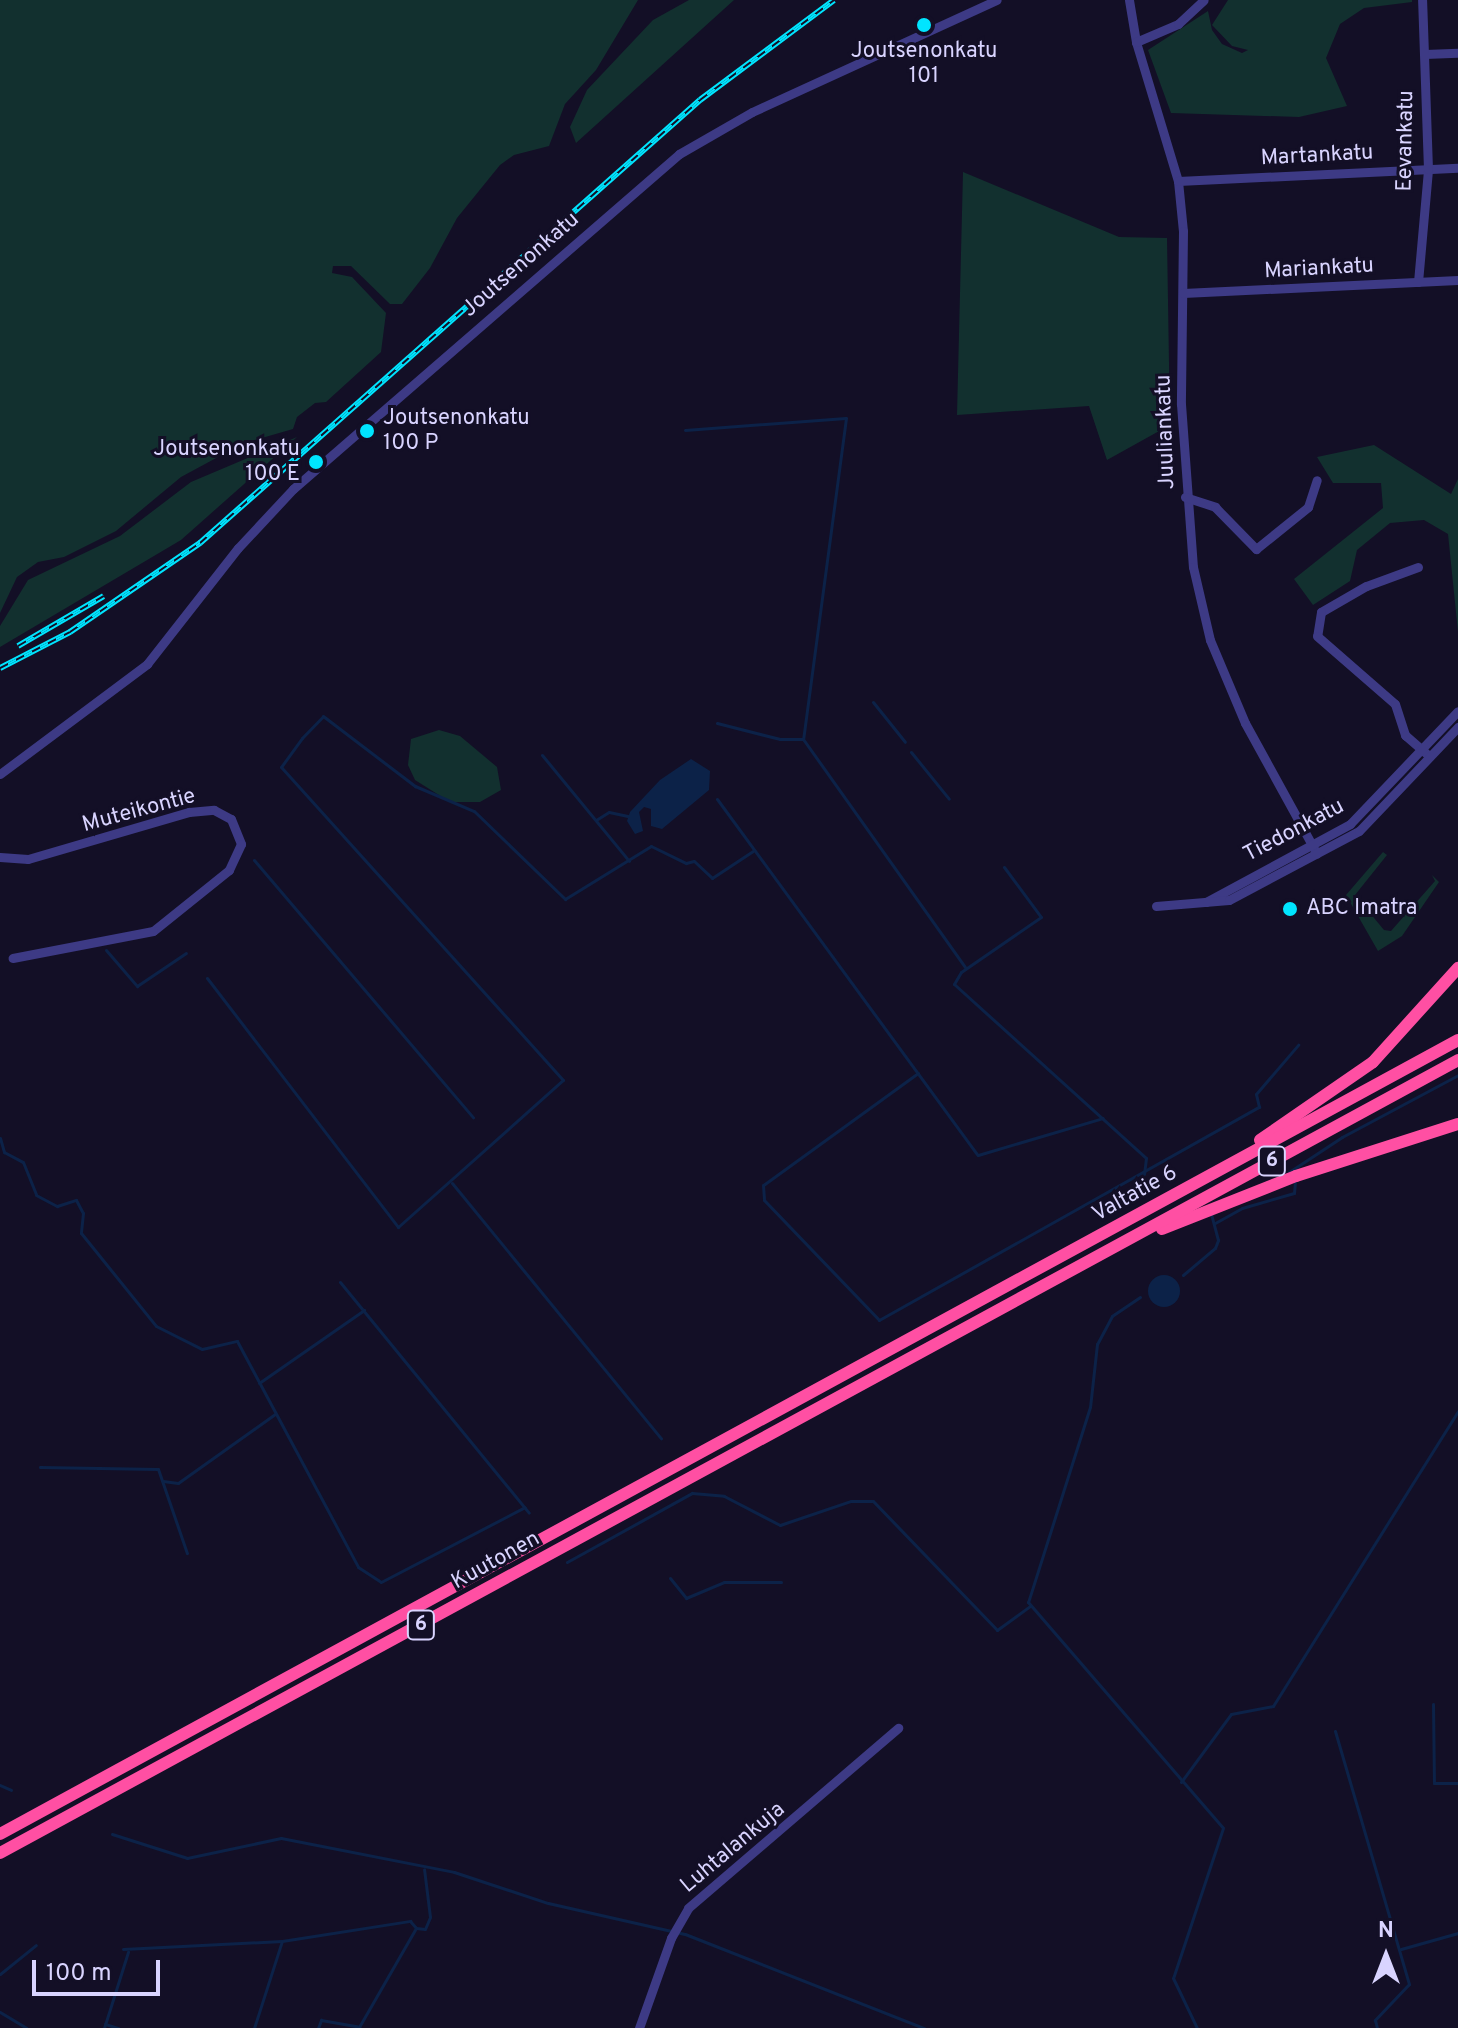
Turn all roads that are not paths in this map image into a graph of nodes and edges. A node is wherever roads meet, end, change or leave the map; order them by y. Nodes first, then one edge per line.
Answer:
1 (997, 0) edge
2 (1129, 0) edge
3 (1204, 0) edge
4 (1422, 0) edge
5 (1136, 42) junction
6 (1458, 53) edge
7 (1425, 54) junction
8 (1458, 168) edge
9 (1428, 169) junction
10 (1178, 181) junction
11 (1458, 280) edge
12 (1418, 282) junction
13 (1183, 293) junction
14 (1317, 480) dead end
15 (1185, 497) junction
16 (1418, 567) dead end
17 (1458, 711) edge
18 (1458, 727) edge
19 (1423, 751) junction
20 (1432, 757) junction
21 (0, 774) edge
22 (1311, 844) junction
23 (1317, 854) junction
24 (0, 857) edge
25 (1205, 903) junction
26 (1156, 906) dead end
27 (13, 958) dead end
28 (1458, 968) edge
29 (1458, 1040) edge
30 (1458, 1060) edge
31 (1458, 1124) edge
32 (1186, 1189) junction
33 (1086, 1263) junction
34 (831, 1383) joint
35 (841, 1395) joint
36 (898, 1728) dead end
37 (0, 1834) edge
38 (0, 1853) edge
39 (639, 2028) edge

1 - 21 street, Joutsenonkatu
2 - 5 street, Juuliankatu
3 - 5 street
4 - 7 street, Eevankatu
5 - 10 street, Juuliankatu
6 - 7 street
7 - 9 street, Eevankatu
8 - 9 street, Martankatu
9 - 10 street, Martankatu
9 - 12 street, Eevankatu
10 - 13 street, Juuliankatu
11 - 12 street, Mariankatu
12 - 13 street, Mariankatu
13 - 15 street, Juuliankatu
14 - 15 street
15 - 22 street, Juuliankatu
16 - 19 street
17 - 19 street, Tiedonkatu
18 - 20 street, Tiedonkatu
19 - 20 street
19 - 22 street, Tiedonkatu
20 - 23 street, Tiedonkatu
22 - 23 street, Juuliankatu
22 - 25 street, Tiedonkatu
23 - 25 street, Tiedonkatu
24 - 27 street, Muteikontie
25 - 26 street, Tiedonkatu
28 - 32 highway
29 - 32 highway, Valtatie 6 / 6
30 - 33 highway, Valtatie 6 / 6
31 - 33 highway
32 - 34 highway, Valtatie 6 / 6
33 - 35 highway, Valtatie 6 / 6
34 - 37 highway, Kuutonen / 6
35 - 38 highway, Kuutonen / 6
36 - 39 street, Luhtalankuja

